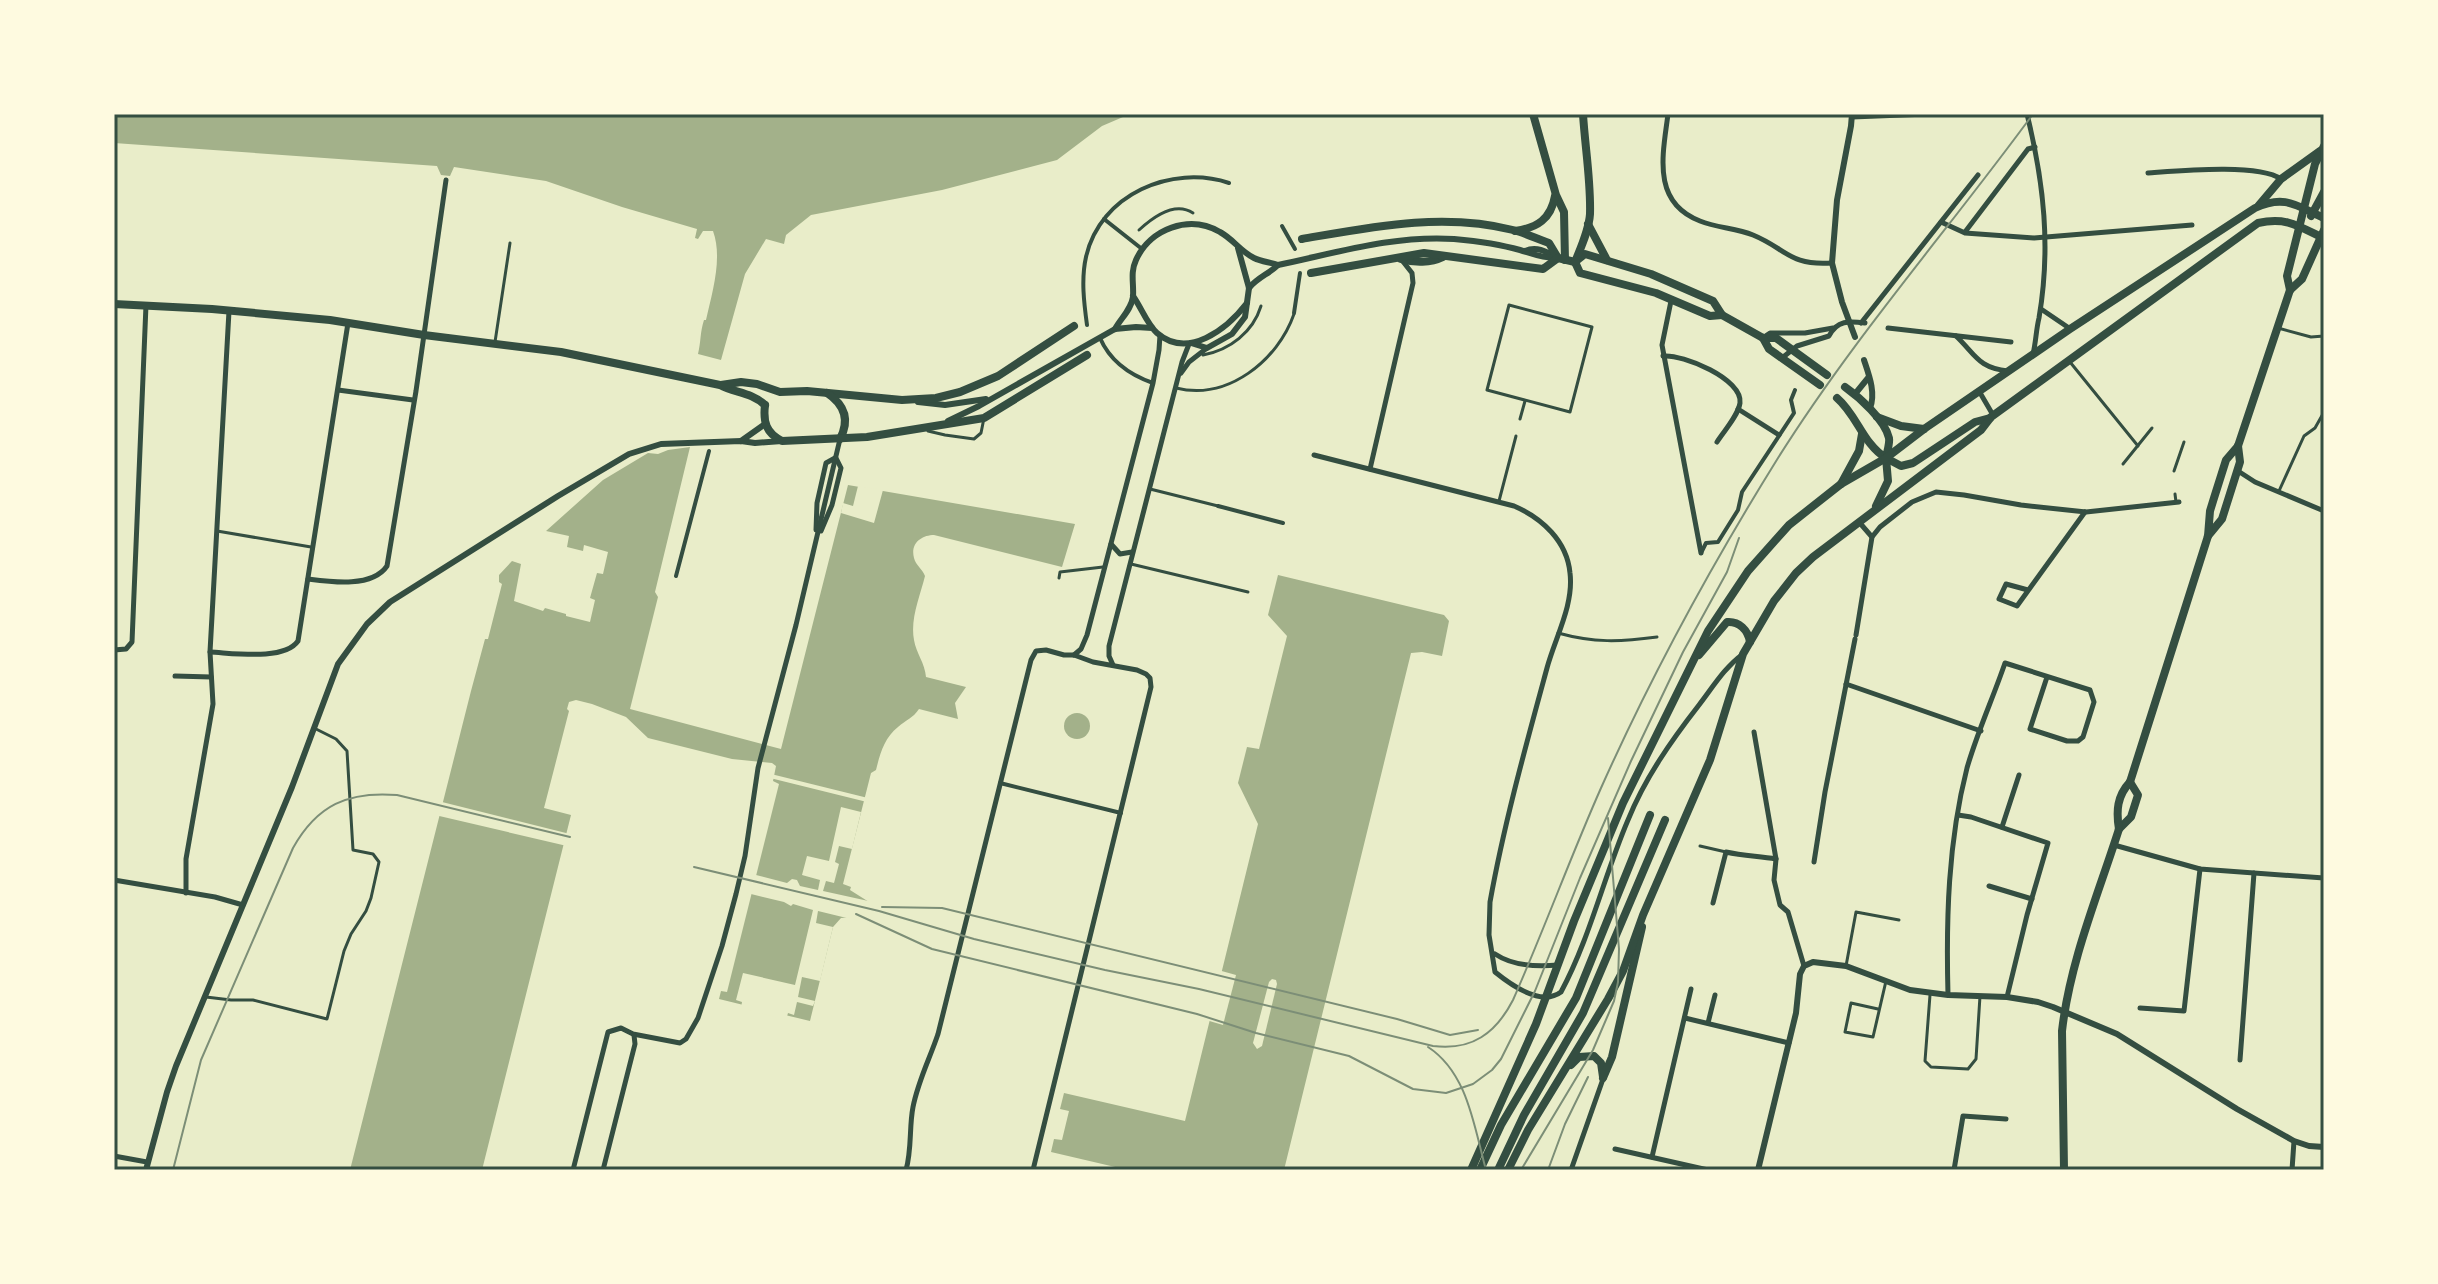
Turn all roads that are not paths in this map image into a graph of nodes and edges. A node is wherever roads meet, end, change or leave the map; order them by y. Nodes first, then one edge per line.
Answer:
1 (1533, 114) edge
2 (1583, 114) edge
3 (1668, 114) edge
4 (1927, 114) edge
5 (2027, 114) edge
6 (1852, 116) edge
7 (2035, 147) junction
8 (2322, 148) edge
9 (2148, 173) dead end
10 (1978, 175) dead end
11 (2281, 179) junction
12 (446, 180) dead end
13 (1229, 183) dead end
14 (2324, 192) edge
15 (1556, 195) junction
16 (2255, 208) junction
17 (2309, 211) junction
18 (1193, 213) dead end
19 (2324, 218) edge
20 (1104, 219) junction
21 (1941, 222) junction
22 (1588, 223) junction
23 (2192, 225) dead end
24 (1282, 226) dead end
25 (2300, 227) junction
26 (1139, 230) dead end
27 (1515, 231) junction
28 (1965, 233) junction
29 (2323, 235) edge
30 (2047, 237) junction
31 (1302, 239) dead end
32 (510, 243) dead end
33 (1238, 248) junction
34 (1142, 249) junction
35 (1295, 249) dead end
36 (1401, 259) junction
37 (1561, 259) junction
38 (1607, 260) junction
39 (1575, 262) junction
40 (1832, 263) junction
41 (1278, 265) junction
42 (1300, 273) dead end
43 (1311, 273) dead end
44 (1249, 288) junction
45 (2290, 290) junction
46 (1133, 296) junction
47 (1671, 301) junction
48 (1247, 303) junction
49 (114, 304) edge
50 (146, 305) junction
51 (1261, 306) dead end
52 (2041, 309) junction
53 (229, 311) junction
54 (1294, 313) joint
55 (1722, 315) junction
56 (1849, 321) junction
57 (348, 323) junction
58 (1087, 325) dead end
59 (1074, 326) dead end
60 (1152, 328) junction
61 (1833, 328) junction
62 (1888, 328) dead end
63 (2278, 328) junction
64 (1115, 329) junction
65 (2070, 329) junction
66 (424, 335) junction
67 (1160, 335) junction
68 (1955, 335) junction
69 (2324, 336) edge
70 (1855, 337) dead end
71 (1100, 338) junction
72 (1763, 338) junction
73 (2011, 342) dead end
74 (494, 343) junction
75 (1190, 344) junction
76 (1791, 349) junction
77 (1205, 352) junction
78 (1087, 355) dead end
79 (2033, 355) junction
80 (1663, 356) junction
81 (1782, 358) junction
82 (1864, 360) dead end
83 (2069, 360) junction
84 (2008, 371) junction
85 (1180, 374) junction
86 (1827, 375) dead end
87 (1868, 378) junction
88 (1153, 383) junction
89 (716, 384) junction
90 (1820, 385) dead end
91 (1845, 387) dead end
92 (1176, 388) junction
93 (338, 390) junction
94 (1795, 390) dead end
95 (1979, 391) junction
96 (780, 392) junction
97 (827, 393) junction
98 (1855, 394) junction
99 (997, 396) junction
100 (1837, 398) dead end
101 (413, 400) junction
102 (902, 400) junction
103 (1525, 401) junction
104 (765, 405) junction
105 (1870, 408) junction
106 (1738, 409) junction
107 (2324, 412) edge
108 (1992, 416) junction
109 (1877, 417) junction
110 (984, 418) junction
111 (1520, 419) dead end
112 (765, 424) junction
113 (926, 428) junction
114 (2152, 428) dead end
115 (1924, 429) junction
116 (1862, 432) junction
117 (1779, 435) junction
118 (1516, 436) dead end
119 (840, 439) junction
120 (741, 441) junction
121 (782, 441) junction
122 (1717, 442) dead end
123 (2184, 442) dead end
124 (2138, 446) junction
125 (2238, 446) junction
126 (709, 451) dead end
127 (1314, 455) dead end
128 (835, 458) junction
129 (1886, 458) junction
130 (2123, 464) dead end
131 (1370, 469) junction
132 (2174, 471) dead end
133 (2238, 471) junction
134 (1841, 484) junction
135 (1150, 489) junction
136 (2278, 492) junction
137 (2175, 494) dead end
138 (1499, 501) junction
139 (2178, 502) joint
140 (1218, 506) joint
141 (1871, 511) junction
142 (2324, 511) edge
143 (2086, 512) junction
144 (1859, 521) junction
145 (1283, 523) dead end
146 (217, 531) junction
147 (2208, 536) junction
148 (1872, 537) junction
149 (816, 543) junction
150 (1111, 544) junction
151 (313, 547) junction
152 (1133, 551) junction
153 (1701, 553) joint
154 (1130, 564) junction
155 (1105, 567) junction
156 (676, 576) dead end
157 (1059, 578) dead end
158 (308, 579) junction
159 (2028, 590) junction
160 (1248, 592) dead end
161 (1558, 633) junction
162 (1657, 637) dead end
163 (1750, 642) junction
164 (116, 650) edge
165 (210, 652) junction
166 (1743, 654) junction
167 (1074, 655) junction
168 (1696, 658) junction
169 (1113, 665) junction
170 (175, 676) dead end
171 (211, 677) junction
172 (2047, 677) junction
173 (1846, 684) junction
174 (314, 728) junction
175 (1981, 731) junction
176 (1754, 732) dead end
177 (2019, 775) dead end
178 (2130, 782) junction
179 (1000, 783) junction
180 (1121, 813) junction
181 (1957, 814) junction
182 (1650, 815) dead end
183 (1665, 820) dead end
184 (2002, 827) junction
185 (2119, 829) junction
186 (2114, 845) junction
187 (1700, 846) dead end
188 (1726, 852) junction
189 (1776, 859) junction
190 (1814, 862) dead end
191 (2200, 869) junction
192 (2254, 873) junction
193 (2324, 878) edge
194 (114, 880) edge
195 (1989, 886) dead end
196 (186, 893) junction
197 (2032, 899) junction
198 (1713, 903) dead end
199 (243, 905) junction
200 (1643, 915) junction
201 (1899, 920) dead end
202 (1494, 954) junction
203 (1558, 965) junction
204 (1804, 966) junction
205 (1846, 966) junction
206 (1886, 981) junction
207 (1691, 989) dead end
208 (1931, 993) junction
209 (1715, 995) dead end
210 (1948, 995) junction
211 (205, 996) junction
212 (1980, 996) junction
213 (2007, 997) junction
214 (1547, 998) junction
215 (2140, 1008) dead end
216 (1878, 1009) junction
217 (2064, 1012) junction
218 (1684, 1018) junction
219 (1708, 1023) junction
220 (633, 1034) junction
221 (1789, 1043) junction
222 (2240, 1060) dead end
223 (1564, 1071) junction
224 (1603, 1078) junction
225 (2006, 1119) dead end
226 (2294, 1141) junction
227 (2324, 1147) edge
228 (1615, 1149) dead end
229 (114, 1156) edge
230 (1652, 1157) junction
231 (146, 1166) edge
232 (1760, 1169) edge
233 (573, 1170) edge
234 (603, 1170) edge
235 (906, 1170) edge
236 (1033, 1170) edge
237 (1471, 1170) edge
238 (1480, 1170) edge
239 (1498, 1170) edge
240 (1508, 1170) edge
241 (1571, 1170) edge
242 (1708, 1170) edge
243 (1954, 1170) edge
244 (2064, 1170) edge
245 (2292, 1170) edge

1 - 15 main road
2 - 22 main road
3 - 40 street
4 - 6 street
5 - 7 street
6 - 40 street
7 - 28 street
7 - 30 street
8 - 11 main road
8 - 17 main road
9 - 11 street
10 - 21 street
11 - 16 main road
12 - 66 street
13 - 20 street
14 - 17 main road
15 - 27 main road
15 - 37 main road
16 - 17 main road
16 - 65 main road
17 - 19 main road
17 - 25 main road
18 - 26 lane
20 - 34 street
20 - 58 street
21 - 28 street
21 - 56 street
22 - 38 main road
22 - 39 main road
23 - 30 street
24 - 35 street
25 - 29 main road
25 - 45 main road
25 - 83 main road
27 - 31 main road
27 - 37 main road
28 - 30 street
29 - 45 main road
30 - 52 street
32 - 74 lane
33 - 34 street
33 - 41 street
33 - 44 street
34 - 46 street
36 - 37 main road
36 - 43 main road
36 - 131 street
37 - 39 main road
37 - 41 street
38 - 39 main road
38 - 55 main road
39 - 47 main road
40 - 56 street
41 - 44 street
42 - 54 street
44 - 48 street
45 - 63 main road
46 - 60 street
46 - 64 street
47 - 55 main road
47 - 80 street
48 - 75 street
48 - 77 street
49 - 50 main road
50 - 53 main road
50 - 164 street
51 - 77 lane
52 - 65 street
52 - 79 street
53 - 57 main road
53 - 146 street
54 - 92 lane
55 - 72 main road
56 - 61 street
56 - 70 street
57 - 66 main road
57 - 93 street
59 - 102 main road
60 - 64 street
60 - 67 street
61 - 72 street
61 - 76 street
62 - 68 street
63 - 69 lane
63 - 125 main road
64 - 71 street
65 - 79 main road
66 - 74 main road
66 - 101 street
67 - 75 street
67 - 88 street
68 - 73 street
68 - 84 street
71 - 88 street
71 - 99 street
72 - 76 main road
72 - 81 main road
74 - 89 main road
75 - 77 street
75 - 85 street
76 - 81 street
76 - 86 main road
77 - 85 street
78 - 110 main road
79 - 84 main road
80 - 106 street
80 - 153 street
81 - 90 main road
82 - 87 street
83 - 108 main road
83 - 124 lane
84 - 95 main road
85 - 92 street
87 - 98 street
87 - 105 street
88 - 150 street
89 - 96 main road
89 - 104 main road
91 - 98 main road
92 - 135 street
93 - 101 street
93 - 151 street
94 - 117 street
95 - 108 street
95 - 115 main road
96 - 97 main road
96 - 104 main road
97 - 102 main road
97 - 119 main road
98 - 105 main road
99 - 102 street
99 - 113 street
100 - 116 main road
101 - 158 street
103 - 103 lane
103 - 111 lane
104 - 112 main road
105 - 109 main road
106 - 117 street
106 - 122 street
107 - 136 lane
108 - 129 main road
108 - 141 main road
109 - 115 main road
109 - 129 main road
110 - 113 main road
110 - 113 lane
112 - 120 street
112 - 121 main road
113 - 119 main road
114 - 124 lane
115 - 129 main road
116 - 129 main road
116 - 134 main road
117 - 153 street
118 - 138 lane
119 - 121 main road
119 - 128 street
120 - 121 street
120 - 174 street
123 - 132 lane
124 - 130 lane
125 - 133 main road
125 - 147 main road
126 - 156 street
127 - 131 street
128 - 149 street
128 - 149 street
129 - 134 main road
129 - 141 main road
131 - 138 street
133 - 136 street
133 - 147 main road
134 - 168 main road
135 - 140 lane
135 - 152 street
136 - 142 street
137 - 139 lane
138 - 161 street
139 - 143 street
140 - 145 street
141 - 144 main road
143 - 148 street
143 - 159 street
144 - 148 street
144 - 163 main road
146 - 151 lane
146 - 165 street
147 - 178 main road
148 - 173 street
149 - 220 street
150 - 152 street
150 - 155 street
151 - 158 street
152 - 154 street
154 - 160 lane
154 - 169 street
155 - 157 lane
155 - 167 street
158 - 165 street
159 - 159 street
161 - 162 lane
161 - 202 street
163 - 166 main road
163 - 168 main road
165 - 171 street
166 - 200 main road
166 - 214 street
167 - 169 street
167 - 179 street
168 - 203 main road
169 - 180 street
170 - 171 street
171 - 196 street
172 - 172 street
172 - 175 street
173 - 175 street
173 - 190 street
174 - 199 street
174 - 211 lane
175 - 181 street
176 - 189 street
177 - 184 street
178 - 185 main road
178 - 185 main road
179 - 180 street
179 - 235 street
180 - 236 street
181 - 184 street
181 - 210 street
182 - 238 main road
183 - 239 main road
184 - 197 street
185 - 186 main road
186 - 191 street
186 - 217 main road
187 - 188 lane
188 - 189 street
188 - 198 street
189 - 204 street
191 - 192 street
191 - 215 street
192 - 193 street
192 - 222 street
194 - 196 street
195 - 197 street
196 - 199 street
197 - 213 street
199 - 211 street
200 - 223 main road
200 - 224 main road
201 - 205 lane
202 - 203 street
202 - 214 street
203 - 214 main road
204 - 205 street
204 - 221 street
205 - 206 street
206 - 208 street
206 - 216 lane
207 - 218 street
208 - 210 street
208 - 212 lane
209 - 219 street
210 - 212 street
211 - 231 street
212 - 213 street
213 - 217 street
214 - 237 main road
216 - 216 lane
217 - 226 street
217 - 244 main road
218 - 219 street
218 - 230 street
219 - 221 street
220 - 233 street
220 - 234 street
221 - 232 street
223 - 224 main road
223 - 240 main road
224 - 241 street
225 - 243 street
226 - 227 street
226 - 245 street
228 - 230 street
229 - 231 street
230 - 242 street

